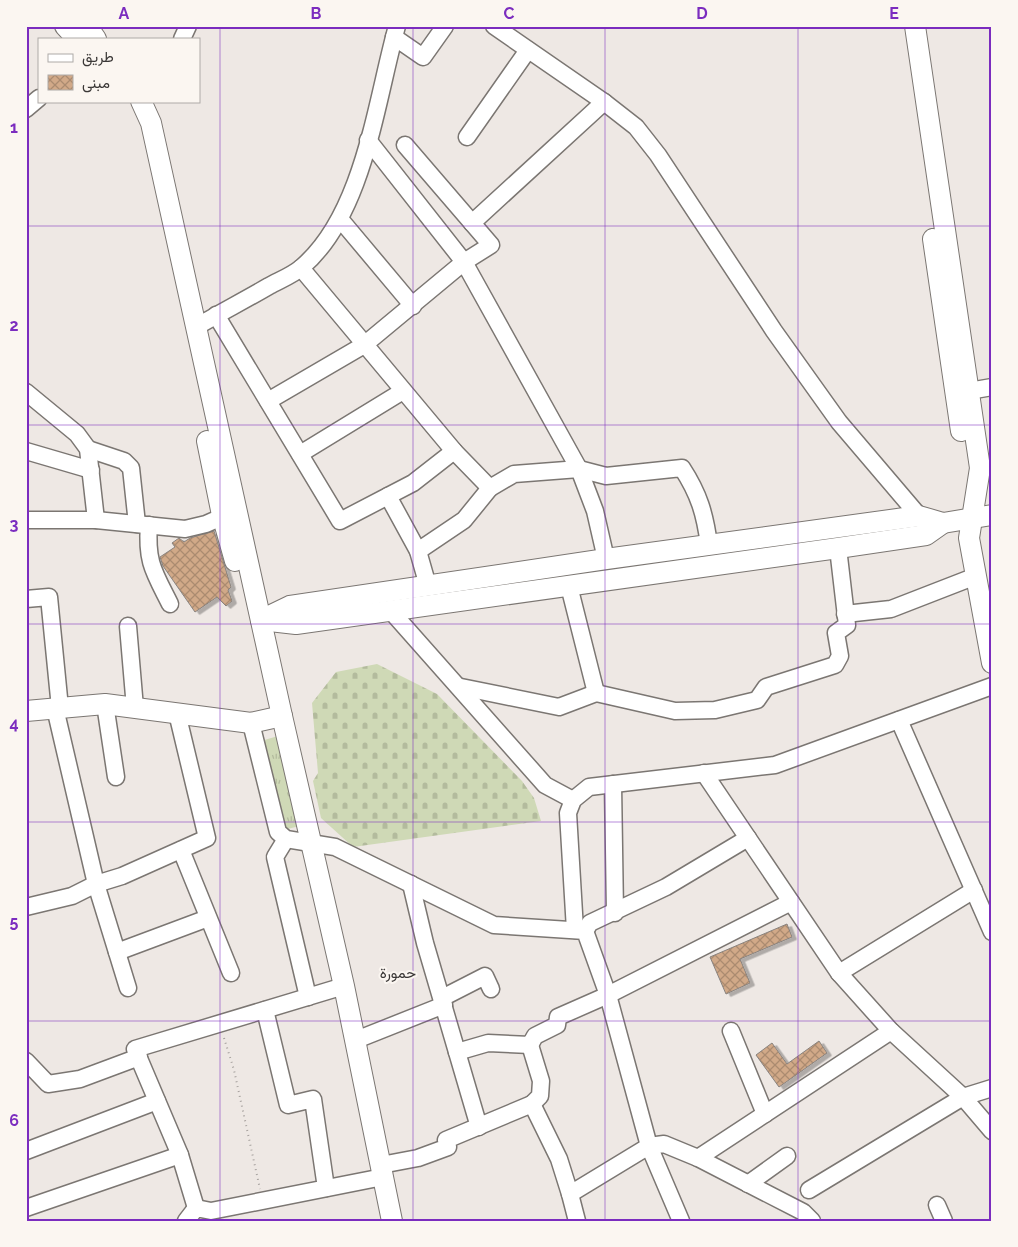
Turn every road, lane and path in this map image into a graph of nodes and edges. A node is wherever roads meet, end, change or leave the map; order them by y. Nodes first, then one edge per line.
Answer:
1 (65, 26) edge
2 (87, 26) edge
3 (188, 26) edge
4 (445, 26) edge
5 (494, 26) edge
6 (904, 26) edge
7 (915, 26) edge
8 (396, 32) edge
9 (76, 38) edge
10 (95, 38) edge
11 (182, 38) edge
12 (528, 50) junction
13 (38, 99) edge
14 (127, 102) edge
15 (141, 102) edge
16 (604, 102) junction
17 (26, 110) edge
18 (467, 137) dead end
19 (368, 140) junction
20 (405, 145) dead end
21 (340, 220) junction
22 (472, 223) junction
23 (464, 262) junction
24 (301, 268) junction
25 (413, 306) junction
26 (216, 316) junction
27 (196, 327) junction
28 (364, 345) junction
29 (992, 387) edge
30 (403, 391) junction
31 (969, 391) junction
32 (26, 392) edge
33 (268, 401) junction
34 (88, 449) junction
35 (26, 451) edge
36 (454, 451) junction
37 (300, 454) junction
38 (579, 469) junction
39 (91, 470) junction
40 (490, 488) junction
41 (388, 496) junction
42 (230, 513) junction
43 (919, 516) junction
44 (982, 516) edge
45 (26, 520) edge
46 (96, 520) junction
47 (943, 523) junction
48 (143, 525) junction
49 (710, 545) junction
50 (838, 548) junction
51 (418, 551) junction
52 (606, 559) junction
53 (976, 576) junction
54 (428, 586) junction
55 (569, 586) junction
56 (26, 599) edge
57 (170, 604) dead end
58 (390, 610) junction
59 (845, 614) junction
60 (261, 620) junction
61 (128, 626) dead end
62 (992, 663) edge
63 (992, 686) edge
64 (461, 688) junction
65 (596, 693) junction
66 (104, 704) junction
67 (58, 708) junction
68 (135, 708) junction
69 (26, 711) edge
70 (178, 713) junction
71 (282, 716) junction
72 (898, 720) junction
73 (251, 723) junction
74 (704, 773) junction
75 (116, 777) dead end
76 (612, 784) junction
77 (573, 800) junction
78 (748, 838) junction
79 (286, 839) junction
80 (312, 844) junction
81 (181, 850) junction
82 (96, 884) junction
83 (411, 884) junction
84 (974, 890) junction
85 (791, 902) junction
86 (26, 907) edge
87 (615, 913) junction
88 (208, 918) junction
89 (580, 930) junction
90 (992, 932) edge
91 (117, 952) junction
92 (231, 973) dead end
93 (839, 973) junction
94 (344, 986) junction
95 (128, 988) dead end
96 (491, 989) dead end
97 (608, 995) junction
98 (308, 997) junction
99 (443, 1002) junction
100 (265, 1010) junction
101 (219, 1024) junction
102 (731, 1031) dead end
103 (891, 1031) junction
104 (356, 1040) junction
105 (530, 1045) junction
106 (457, 1052) junction
107 (139, 1057) junction
108 (26, 1061) edge
109 (992, 1088) edge
110 (962, 1097) junction
111 (157, 1100) junction
112 (532, 1104) junction
113 (765, 1114) junction
114 (478, 1128) junction
115 (992, 1131) edge
116 (649, 1146) junction
117 (26, 1151) edge
118 (180, 1155) junction
119 (787, 1156) dead end
120 (698, 1158) junction
121 (382, 1171) junction
122 (748, 1184) junction
123 (326, 1188) junction
124 (809, 1190) dead end
125 (570, 1194) junction
126 (262, 1201) junction
127 (937, 1204) dead end
128 (26, 1208) edge
129 (191, 1214) edge
130 (392, 1221) edge
131 (577, 1221) edge
132 (681, 1221) edge
133 (812, 1221) edge
134 (944, 1221) edge

1 - 9 main road
2 - 10 main road
3 - 11 street
4 - 8 street
5 - 12 street
6 - 44 main road
7 - 31 main road
8 - 19 street
12 - 16 street
12 - 18 street
13 - 17 street
14 - 42 main road
15 - 27 main road
16 - 22 street
16 - 43 street
19 - 21 street
19 - 23 street
20 - 22 street
21 - 24 street
21 - 25 street
22 - 23 street
23 - 25 street
23 - 38 street
24 - 26 street
24 - 28 street
25 - 28 street
26 - 27 street
26 - 33 street
27 - 42 main road
28 - 30 street
28 - 33 street
29 - 31 street
30 - 36 street
30 - 37 street
31 - 44 main road
32 - 34 street
33 - 37 street
34 - 39 street
34 - 48 street
35 - 39 street
36 - 40 street
36 - 41 street
37 - 41 street
38 - 40 street
38 - 49 street
38 - 52 street
39 - 46 street
40 - 51 street
41 - 51 street
42 - 48 street
42 - 60 main road
43 - 47 main road
43 - 49 main road
44 - 47 main road
44 - 53 main road
45 - 46 street
46 - 48 street
47 - 50 main road
48 - 57 street
49 - 52 main road
50 - 55 main road
50 - 59 street
51 - 54 street
52 - 54 main road
53 - 59 street
53 - 62 main road
54 - 60 main road
55 - 58 main road
55 - 65 street
56 - 67 street
58 - 60 main road
58 - 64 street
59 - 65 street
60 - 71 main road
61 - 68 street
63 - 72 street
64 - 65 street
64 - 77 street
66 - 67 main road
66 - 68 main road
66 - 75 street
67 - 69 main road
67 - 82 street
68 - 70 main road
70 - 73 main road
70 - 81 street
71 - 73 main road
71 - 80 main road
72 - 74 street
72 - 84 street
73 - 79 street
74 - 76 street
74 - 78 street
76 - 77 street
76 - 87 street
77 - 89 street
78 - 85 street
78 - 87 street
79 - 80 street
79 - 98 street
80 - 83 street
80 - 94 main road
81 - 82 street
81 - 88 street
82 - 86 street
82 - 91 street
83 - 89 street
83 - 99 street
84 - 90 street
84 - 93 street
85 - 93 street
85 - 97 street
87 - 89 street
88 - 91 street
88 - 92 street
89 - 97 street
91 - 95 street
93 - 103 street
94 - 98 street
94 - 104 main road
96 - 99 street
97 - 105 street
97 - 116 street
98 - 100 street
99 - 104 street
99 - 106 street
100 - 101 street
100 - 123 street
101 - 107 street
101 - 126 path
102 - 113 street
103 - 110 street
103 - 113 street
104 - 121 main road
105 - 106 street
105 - 112 street
106 - 114 street
107 - 108 street
107 - 111 street
109 - 110 street
110 - 115 street
110 - 124 street
111 - 117 street
111 - 118 street
112 - 114 street
112 - 125 street
113 - 120 street
114 - 121 street
116 - 120 street
116 - 125 street
116 - 132 street
118 - 128 street
118 - 129 street
119 - 122 street
120 - 122 street
121 - 123 street
121 - 130 main road
122 - 133 street
123 - 126 street
125 - 131 street
126 - 129 street
127 - 134 street

